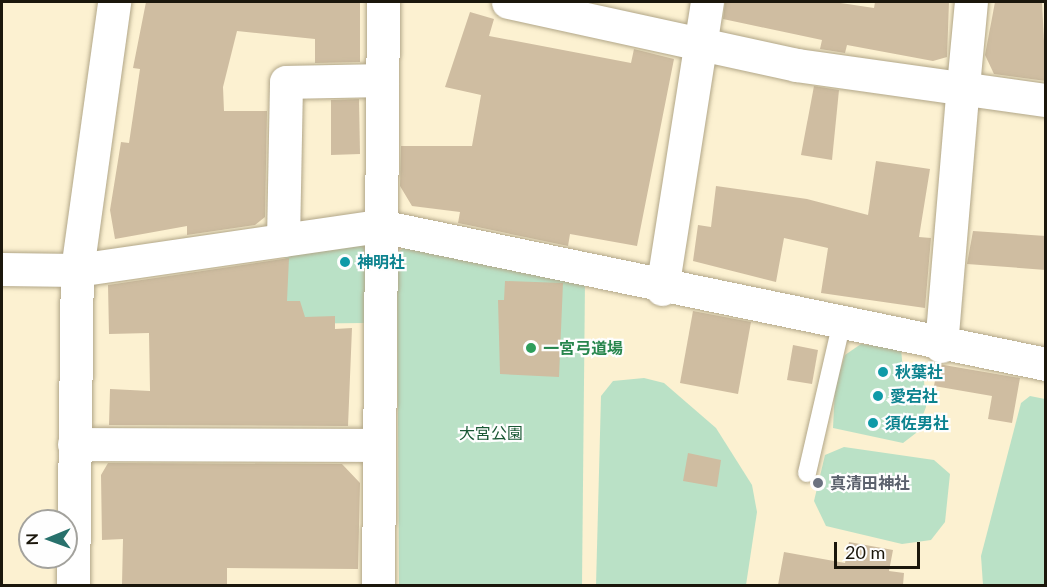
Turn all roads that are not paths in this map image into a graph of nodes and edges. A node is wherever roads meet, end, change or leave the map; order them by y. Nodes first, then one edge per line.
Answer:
1 (114, 2) edge
2 (383, 2) edge
3 (516, 2) edge
4 (706, 2) edge
5 (971, 2) edge
6 (700, 48) junction
7 (382, 80) junction
8 (963, 86) junction
9 (1046, 100) edge
10 (380, 226) junction
11 (283, 240) junction
12 (2, 269) edge
13 (76, 270) junction
14 (662, 289) junction
15 (841, 326) junction
16 (941, 346) junction
17 (1046, 364) edge
18 (74, 444) junction
19 (379, 445) junction
20 (807, 472) dead end
21 (73, 585) edge
22 (378, 585) edge

1 - 13 street
2 - 7 street
3 - 6 street
4 - 6 street
5 - 8 street
6 - 8 street
6 - 14 street
7 - 10 street
7 - 11 street
8 - 9 street
8 - 16 street
10 - 11 street
10 - 14 street
10 - 19 street
11 - 13 street
12 - 13 street
13 - 18 street
14 - 15 street
15 - 16 street
15 - 20 lane
16 - 17 street
18 - 19 street
18 - 21 street
19 - 22 street

